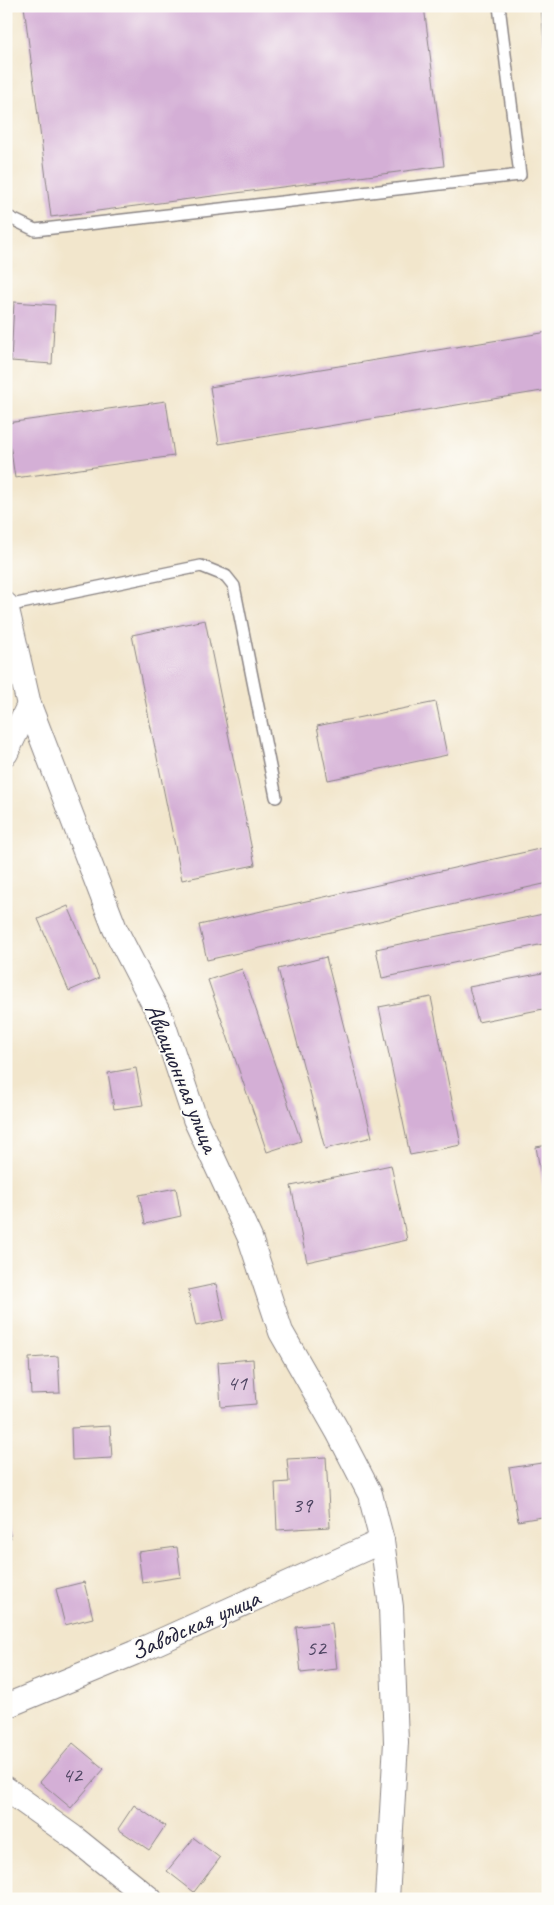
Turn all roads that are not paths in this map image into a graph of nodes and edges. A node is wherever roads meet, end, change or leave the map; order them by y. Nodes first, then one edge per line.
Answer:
1 (499, 6) edge
2 (6, 216) edge
3 (6, 606) edge
4 (29, 705) junction
5 (6, 753) edge
6 (276, 797) dead end
7 (382, 1541) junction
8 (6, 1706) edge
9 (6, 1789) edge
10 (150, 1899) edge
11 (387, 1899) edge

1 - 2 lane
3 - 4 street, Авиационная улица
3 - 6 lane
4 - 5 street
4 - 7 street, Авиационная улица
7 - 8 street, Заводская улица
7 - 11 street, Авиационная улица
9 - 10 street

